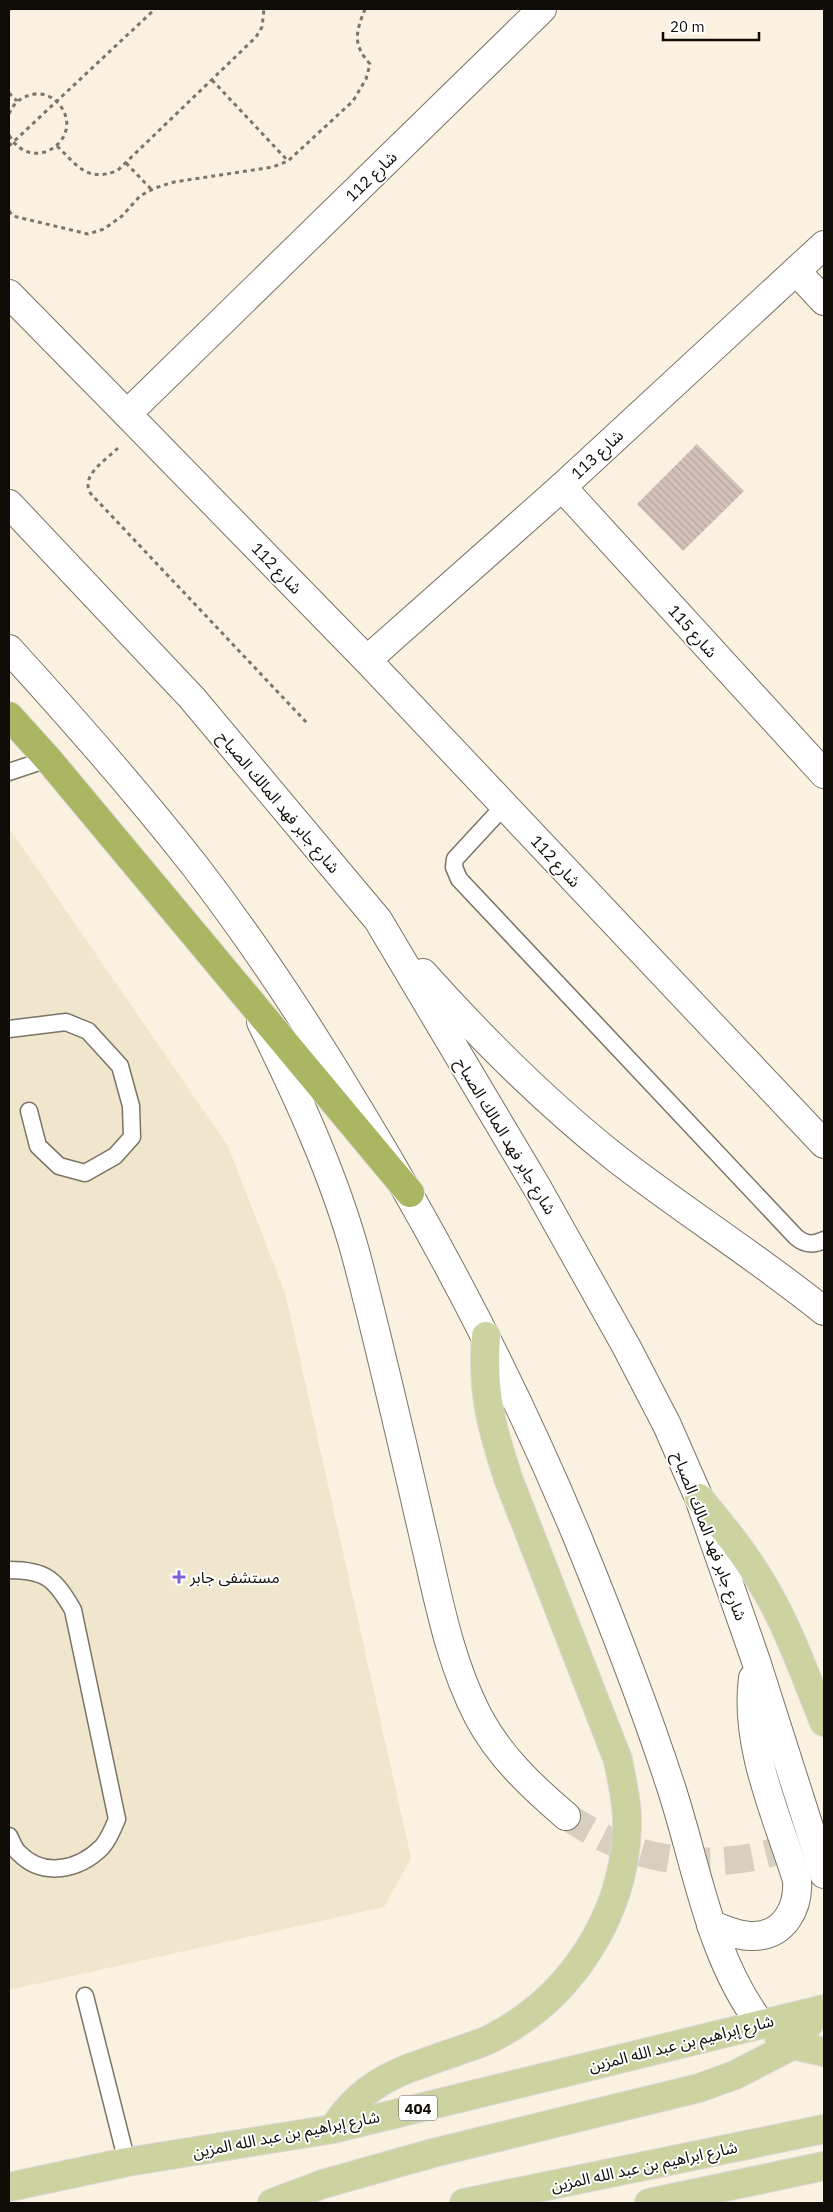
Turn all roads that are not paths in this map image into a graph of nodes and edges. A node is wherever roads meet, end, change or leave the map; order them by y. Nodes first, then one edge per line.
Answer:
1 (542, 9) edge
2 (824, 245) edge
3 (796, 271) junction
4 (9, 294) edge
5 (824, 301) edge
6 (134, 420) junction
7 (562, 487) junction
8 (9, 504) edge
9 (9, 649) edge
10 (367, 660) junction
11 (9, 716) edge
12 (48, 759) junction
13 (9, 772) edge
14 (824, 774) edge
15 (504, 806) junction
16 (378, 920) junction
17 (252, 1003) junction
18 (9, 1029) edge
19 (28, 1111) dead end
20 (824, 1144) edge
21 (410, 1193) junction
22 (824, 1240) edge
23 (824, 1311) edge
24 (486, 1336) junction
25 (699, 1498) junction
26 (9, 1570) edge
27 (756, 1661) junction
28 (824, 1722) edge
29 (566, 1816) tunnel mouth
30 (9, 1836) edge
31 (824, 1874) edge
32 (712, 1925) junction
33 (85, 1996) dead end
34 (823, 2005) edge
35 (760, 2023) junction
36 (793, 2045) junction
37 (824, 2052) edge
38 (333, 2129) junction
39 (824, 2129) edge
40 (127, 2162) junction
41 (824, 2166) edge
42 (9, 2187) edge
43 (272, 2203) edge
44 (464, 2203) edge
45 (648, 2203) edge

1 - 6 street, شارع 112
2 - 3 street, شارع 113
3 - 5 street
3 - 7 street, شارع 113
4 - 6 street
6 - 10 street, شارع 112
7 - 10 street, شارع 113
7 - 14 street, شارع 115
8 - 16 street, شارع جابر فهد المالك الصباح
9 - 21 street
10 - 15 street, شارع 112
11 - 12 highway
12 - 13 lane
12 - 17 highway
15 - 20 street, شارع 112
15 - 22 lane
16 - 23 street
16 - 25 street, شارع جابر فهد المالك الصباح
17 - 21 highway
17 - 29 street
18 - 19 lane
21 - 24 street
24 - 32 street
24 - 38 main road
25 - 27 street, شارع جابر فهد المالك الصباح
25 - 28 main road
26 - 30 lane
27 - 31 street, شارع جابر فهد المالك الصباح
27 - 32 street
32 - 35 street
33 - 40 lane
34 - 35 main road, شارع إبراهيم بن عبد الله المزين / 404
34 - 36 main road
35 - 36 main road
35 - 38 main road, شارع إبراهيم بن عبد الله المزين / 404
36 - 37 main road
36 - 43 main road
38 - 40 main road, شارع إبراهيم بن عبد الله المزين / 404
39 - 44 main road, شارع ابراهيم بن عبد الله المزين
40 - 42 main road, شارع إبراهيم بن عبد الله المزين / 404
41 - 45 main road

